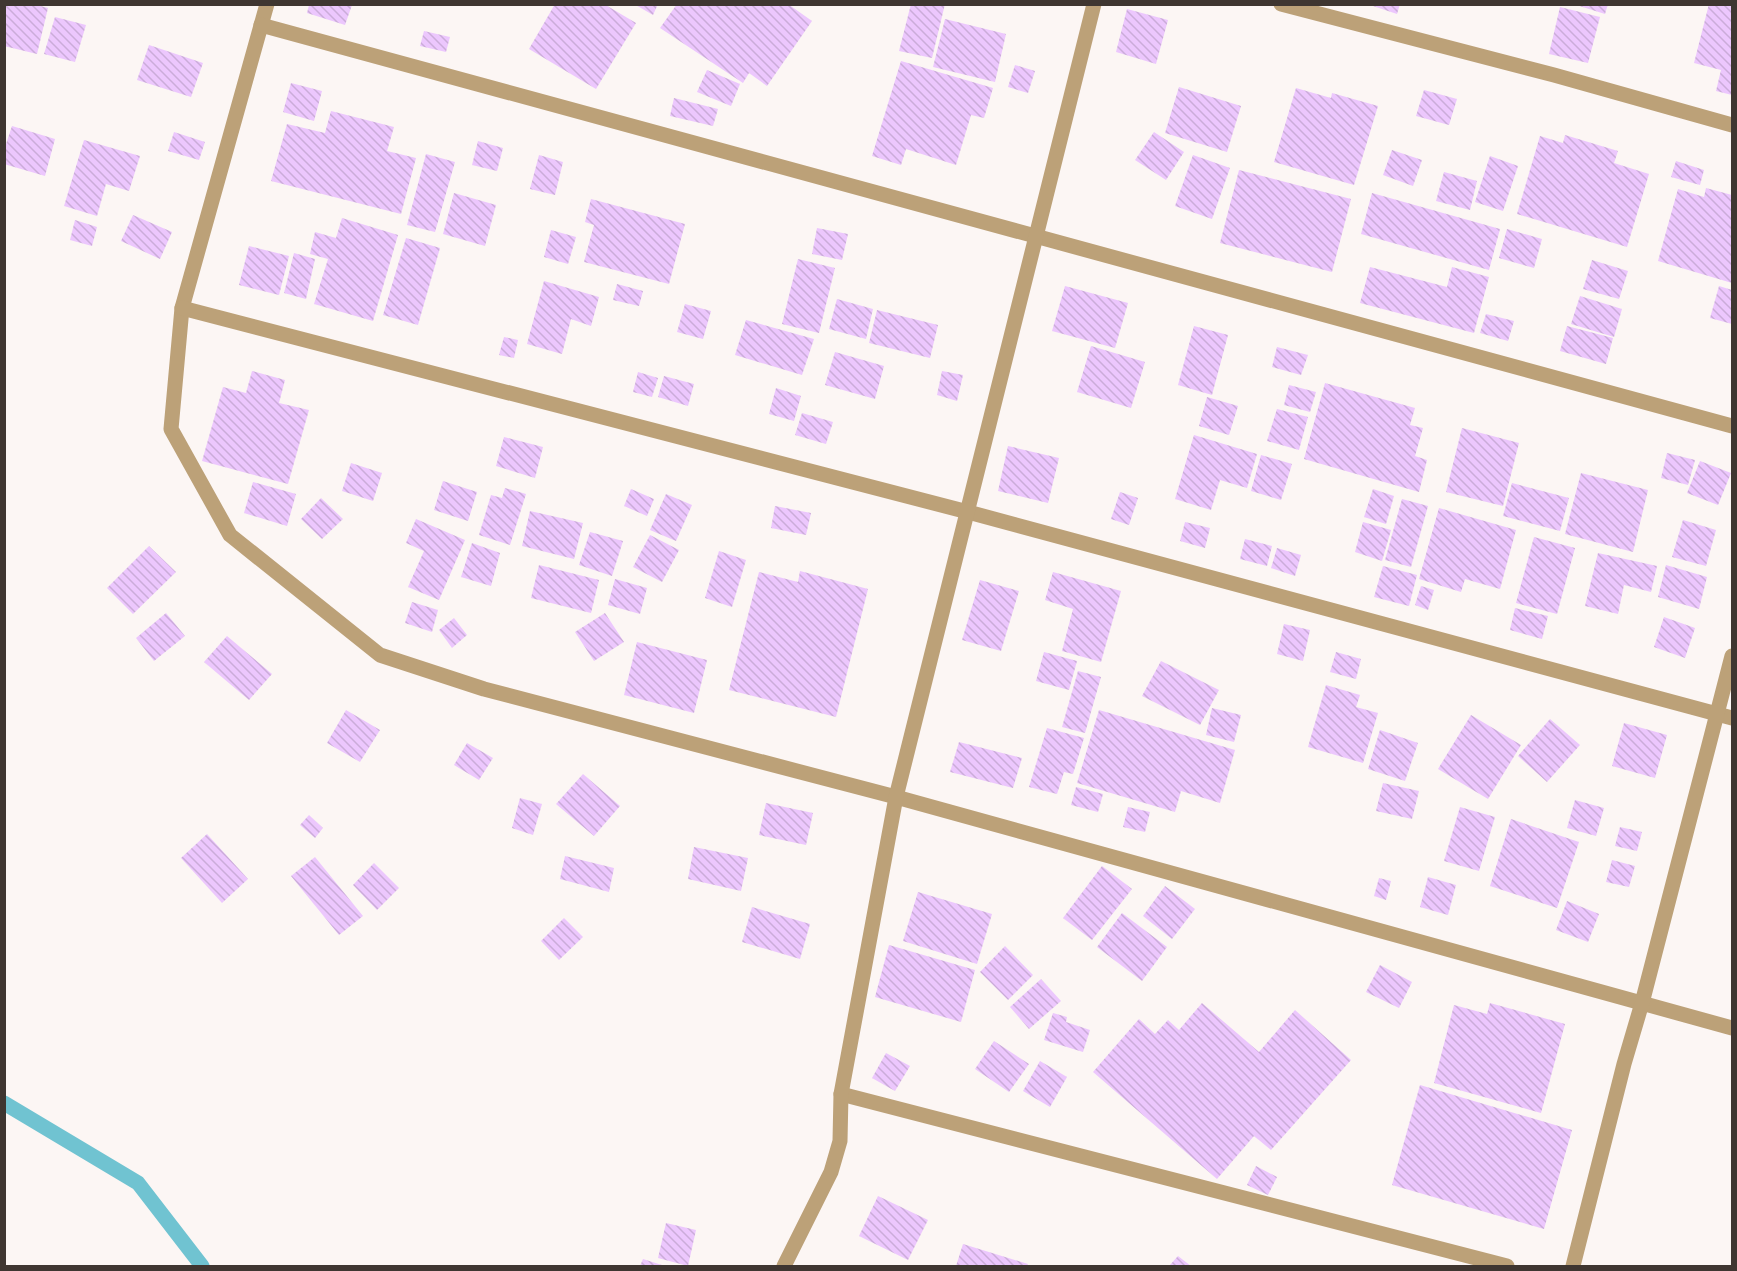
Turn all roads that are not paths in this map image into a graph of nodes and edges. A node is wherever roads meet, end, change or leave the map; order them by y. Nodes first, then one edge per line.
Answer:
1 (267, 4) edge
2 (1094, 4) edge
3 (1281, 4) edge
4 (261, 25) junction
5 (1732, 125) edge
6 (1035, 236) junction
7 (182, 308) junction
8 (1732, 426) edge
9 (968, 512) junction
10 (1732, 656) edge
11 (1717, 713) junction
12 (1732, 718) edge
13 (896, 797) junction
14 (1642, 1003) junction
15 (1732, 1028) edge
16 (841, 1094) junction
17 (784, 1266) edge
18 (1507, 1266) edge
19 (1573, 1266) edge

1 - 4 street
2 - 6 street
3 - 5 street
4 - 6 street
4 - 7 street
6 - 8 street
6 - 9 street
7 - 9 street
7 - 13 street
9 - 11 street
9 - 13 street
10 - 11 street
11 - 12 street
11 - 14 street
13 - 14 street
13 - 16 street
14 - 15 street
14 - 19 street
16 - 17 street
16 - 18 street

